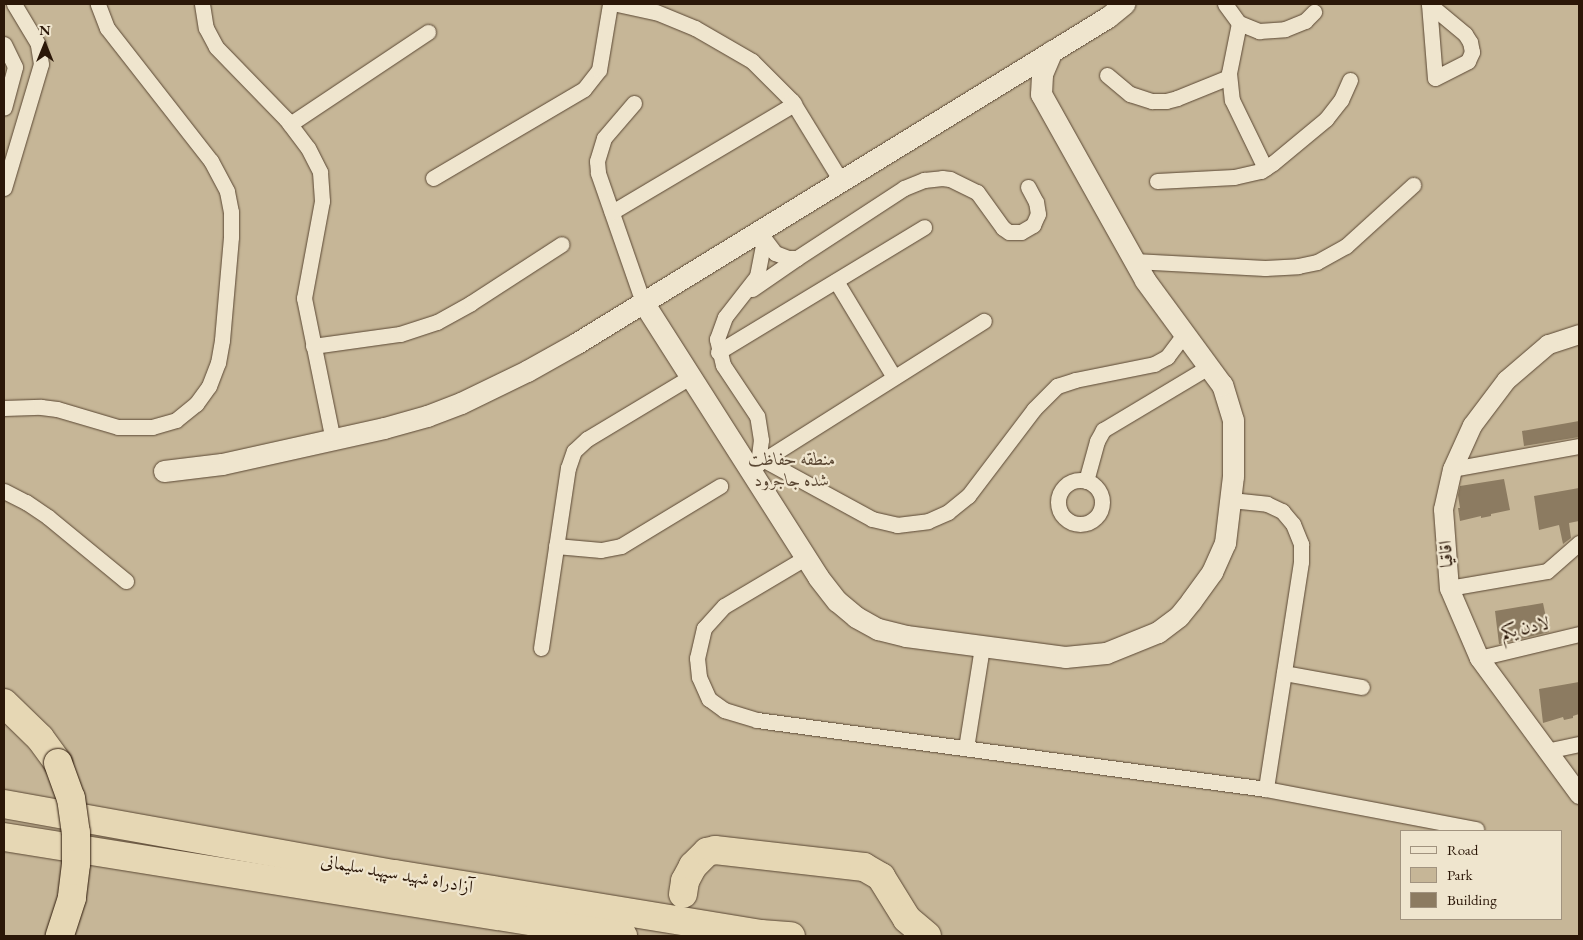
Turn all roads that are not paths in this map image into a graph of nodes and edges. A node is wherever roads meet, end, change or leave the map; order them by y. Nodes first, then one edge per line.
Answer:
1 (14, 4) edge
2 (98, 4) edge
3 (202, 4) edge
4 (610, 4) edge
5 (617, 4) edge
6 (1124, 4) edge
7 (1225, 4) edge
8 (1314, 12) dead end
9 (1238, 23) junction
10 (428, 32) dead end
11 (4, 44) edge
12 (1052, 51) junction
13 (1107, 75) dead end
14 (1229, 77) junction
15 (1350, 80) dead end
16 (997, 85) junction
17 (1041, 94) junction
18 (634, 103) dead end
19 (794, 104) junction
20 (4, 108) edge
21 (290, 124) junction
22 (1265, 168) junction
23 (433, 178) dead end
24 (841, 181) junction
25 (1157, 181) dead end
26 (1413, 185) dead end
27 (1028, 187) dead end
28 (4, 188) edge
29 (612, 212) junction
30 (924, 228) dead end
31 (762, 234) junction
32 (562, 244) dead end
33 (797, 258) junction
34 (1134, 260) junction
35 (836, 281) junction
36 (744, 294) junction
37 (643, 302) junction
38 (984, 321) dead end
39 (1185, 333) junction
40 (1579, 334) edge
41 (313, 346) junction
42 (718, 352) junction
43 (1210, 366) junction
44 (690, 377) junction
45 (894, 378) junction
46 (4, 408) edge
47 (333, 440) junction
48 (1579, 446) edge
49 (757, 464) junction
50 (1452, 469) junction
51 (164, 471) dead end
52 (1086, 481) dead end
53 (720, 486) dead end
54 (4, 491) edge
55 (1231, 500) junction
56 (1579, 542) edge
57 (556, 546) junction
58 (805, 558) junction
59 (126, 582) dead end
60 (1449, 588) junction
61 (1579, 634) edge
62 (982, 646) junction
63 (541, 648) dead end
64 (1479, 658) junction
65 (1284, 673) junction
66 (1362, 687) dead end
67 (4, 703) edge
68 (1579, 744) edge
69 (966, 748) junction
70 (1546, 751) junction
71 (1266, 789) junction
72 (1579, 794) edge
73 (4, 804) edge
74 (1476, 829) dead end
75 (4, 837) edge
76 (683, 894) dead end
77 (60, 936) edge
78 (624, 936) edge
79 (791, 936) edge
80 (928, 936) edge

1 - 28 street
2 - 46 street
3 - 21 street
4 - 23 street
5 - 19 street
6 - 12 main road
7 - 9 street
8 - 9 street
9 - 14 street
10 - 21 street
11 - 20 street
12 - 16 main road
12 - 17 main road
13 - 14 street
14 - 22 street
15 - 22 street
16 - 17 main road
16 - 24 main road
17 - 34 main road
18 - 29 street
19 - 24 street
19 - 29 street
21 - 41 street
22 - 25 street
24 - 31 main road
26 - 34 street
27 - 33 street
29 - 37 street
30 - 35 street
31 - 33 street
31 - 36 street
31 - 37 main road
32 - 41 street
33 - 36 street
34 - 39 main road
35 - 42 street
35 - 45 street
36 - 42 street
37 - 44 main road
37 - 47 main road
38 - 45 street
39 - 43 main road
39 - 49 street
40 - 50 street, اقاقیا
41 - 47 street
42 - 49 street
43 - 52 street
43 - 55 main road
44 - 49 main road
44 - 57 street
45 - 49 street
47 - 51 main road
48 - 50 street
49 - 58 main road
50 - 60 street, اقاقیا
53 - 57 street
54 - 59 street
55 - 62 main road
55 - 65 street
56 - 60 street
57 - 63 street
58 - 62 main road
58 - 69 street
60 - 64 street, اقاقیا
61 - 64 street, لادن یکم
62 - 69 street
64 - 70 street, اقاقیا
65 - 66 street
65 - 71 street
67 - 77 highway, bridge
68 - 70 street
69 - 71 street
70 - 72 street, اقاقیا
71 - 74 street
73 - 79 highway, آزادراه شهید سپهبد سلیمانی
75 - 78 highway, آزادراه شهید سپهبد سلیمانی
76 - 80 highway

